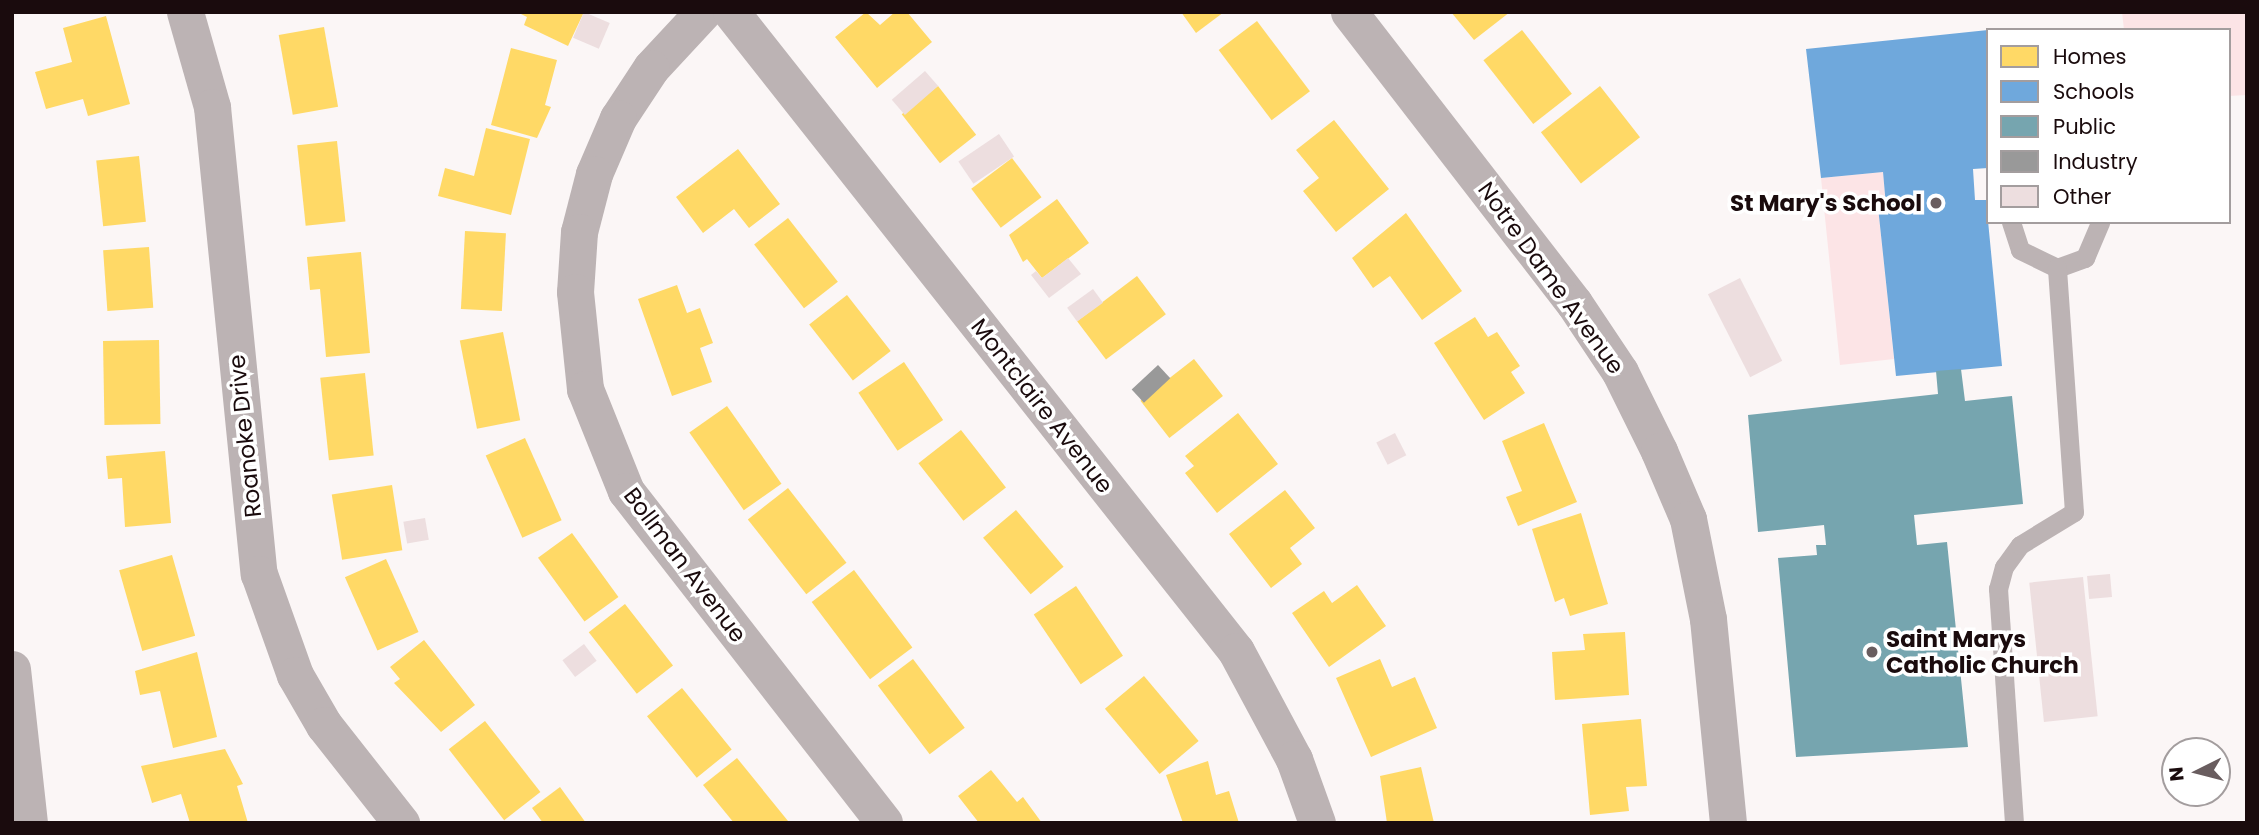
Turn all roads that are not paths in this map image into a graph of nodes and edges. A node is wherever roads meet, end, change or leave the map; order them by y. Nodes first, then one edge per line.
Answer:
1 (185, 12) edge
2 (703, 12) edge
3 (731, 12) edge
4 (1349, 12) edge
5 (2012, 224) edge
6 (2099, 224) edge
7 (2057, 268) junction
8 (12, 669) edge
9 (18, 781) edge
10 (29, 823) edge
11 (401, 823) edge
12 (884, 823) edge
13 (1317, 823) edge
14 (1728, 823) edge
15 (2014, 823) edge

1 - 11 street, Roanoke Drive
2 - 12 street, Bollman Avenue
3 - 13 street, Montclaire Avenue
4 - 14 street, Notre Dame Avenue
5 - 7 lane
6 - 7 lane
7 - 15 lane
8 - 9 street
9 - 10 street

